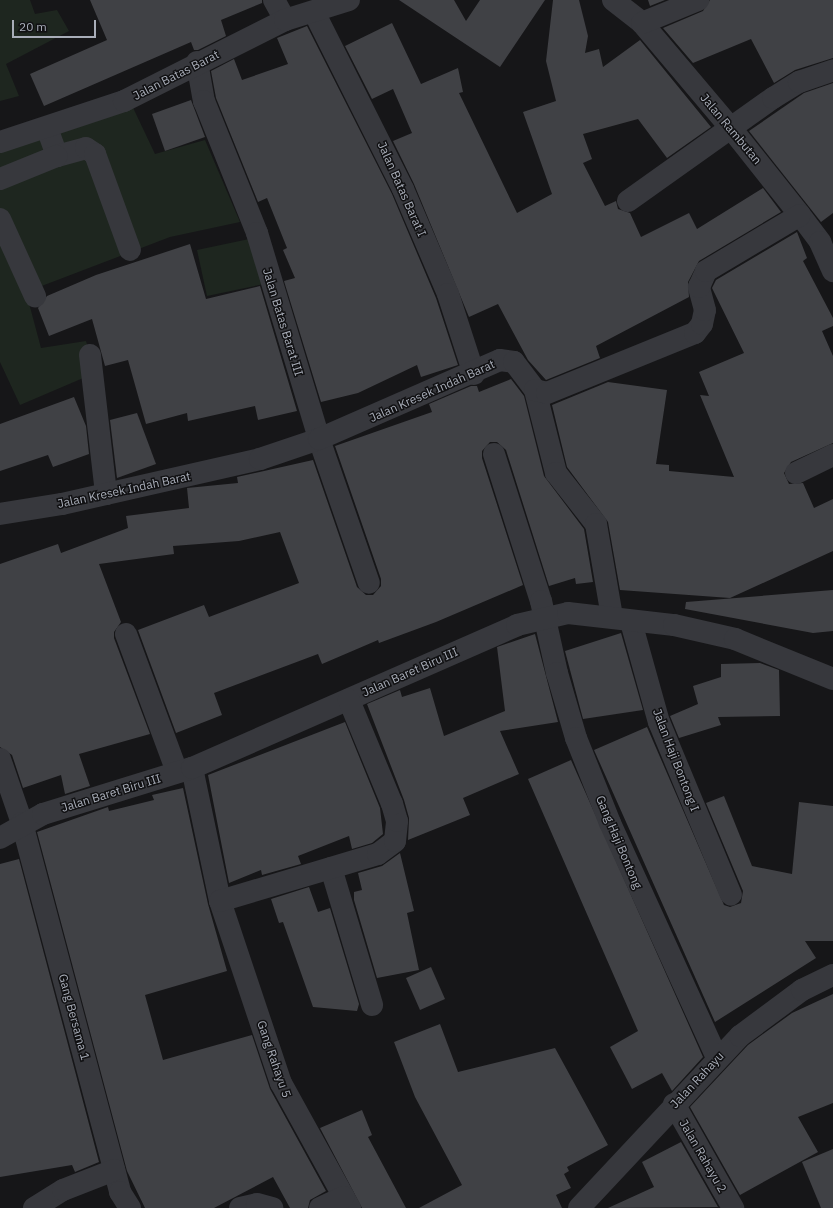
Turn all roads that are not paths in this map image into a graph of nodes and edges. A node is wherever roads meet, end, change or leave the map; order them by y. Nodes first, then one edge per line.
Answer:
1 (274, 0) edge
2 (349, 0) edge
3 (613, 0) edge
4 (698, 0) edge
5 (314, 12) junction
6 (285, 20) junction
7 (642, 23) junction
8 (197, 62) junction
9 (833, 70) edge
10 (730, 127) junction
11 (47, 128) junction
12 (0, 142) edge
13 (57, 156) junction
14 (0, 179) edge
15 (628, 201) dead end
16 (800, 215) junction
17 (0, 219) edge
18 (826, 239) edge
19 (130, 250) dead end
20 (833, 271) edge
21 (35, 296) dead end
22 (90, 355) dead end
23 (474, 374) junction
24 (535, 390) junction
25 (319, 439) junction
26 (494, 454) dead end
27 (833, 455) edge
28 (796, 473) dead end
29 (106, 494) junction
30 (0, 514) edge
31 (369, 583) dead end
32 (546, 618) junction
33 (622, 619) junction
34 (126, 634) dead end
35 (833, 679) edge
36 (349, 700) junction
37 (0, 759) edge
38 (185, 770) junction
39 (22, 823) junction
40 (0, 838) edge
41 (331, 868) junction
42 (731, 895) dead end
43 (220, 901) junction
44 (833, 975) edge
45 (372, 1005) dead end
46 (717, 1058) junction
47 (674, 1104) junction
48 (114, 1170) junction
49 (347, 1202) edge
50 (34, 1208) edge
51 (130, 1208) edge
52 (240, 1208) edge
53 (272, 1208) edge
54 (320, 1208) edge
55 (579, 1208) edge
56 (733, 1208) edge

1 - 6 street
2 - 5 street, Jalan Batas Barat
3 - 7 street, Jalan Rambutan
4 - 7 street
5 - 6 street, Jalan Batas Barat
5 - 23 street, Jalan Batas Barat I
6 - 8 street, Jalan Batas Barat
7 - 10 street, Jalan Rambutan
8 - 11 street, Jalan Batas Barat
8 - 25 street, Jalan Batas Barat III
9 - 10 street
10 - 15 street
10 - 16 street, Jalan Rambutan
11 - 12 street, Jalan Batas Barat
11 - 13 street
13 - 14 street
13 - 19 street
16 - 18 street, Jalan Rambutan
16 - 24 street
17 - 21 street
18 - 20 street, Jalan Rambutan
22 - 29 street
23 - 24 street, Jalan Kresek Indah Barat
23 - 25 street, Jalan Kresek Indah Barat
24 - 33 street, Jalan Haji Bontong I
25 - 29 street, Jalan Kresek Indah Barat
25 - 31 street, Jalan Batas Barat III
26 - 32 street, Gang Haji Bontong
27 - 28 street
29 - 30 street, Jalan Kresek Indah Barat
32 - 33 street, Jalan Baret Biru III
32 - 36 street, Jalan Baret Biru III
32 - 46 street, Gang Haji Bontong
33 - 35 street, Jalan Baret Biru III
33 - 42 street, Jalan Haji Bontong I
34 - 38 street, Gang Rahayu 5
36 - 38 street, Jalan Baret Biru III
36 - 41 street
37 - 39 street, Gang Bersama 1
38 - 39 street, Jalan Baret Biru III
38 - 43 street, Gang Rahayu 5
39 - 40 street, Jalan Baret Biru III
39 - 48 street, Gang Bersama 1
41 - 43 street
41 - 45 street
43 - 49 street, Gang Rahayu 5
44 - 46 street, Jalan Rahayu
46 - 47 street, Jalan Rahayu
47 - 55 street, Jalan Rahayu
47 - 56 street, Jalan Rahayu 2
48 - 50 street
48 - 51 street, Gang Bersama 1
49 - 54 street
52 - 53 street

